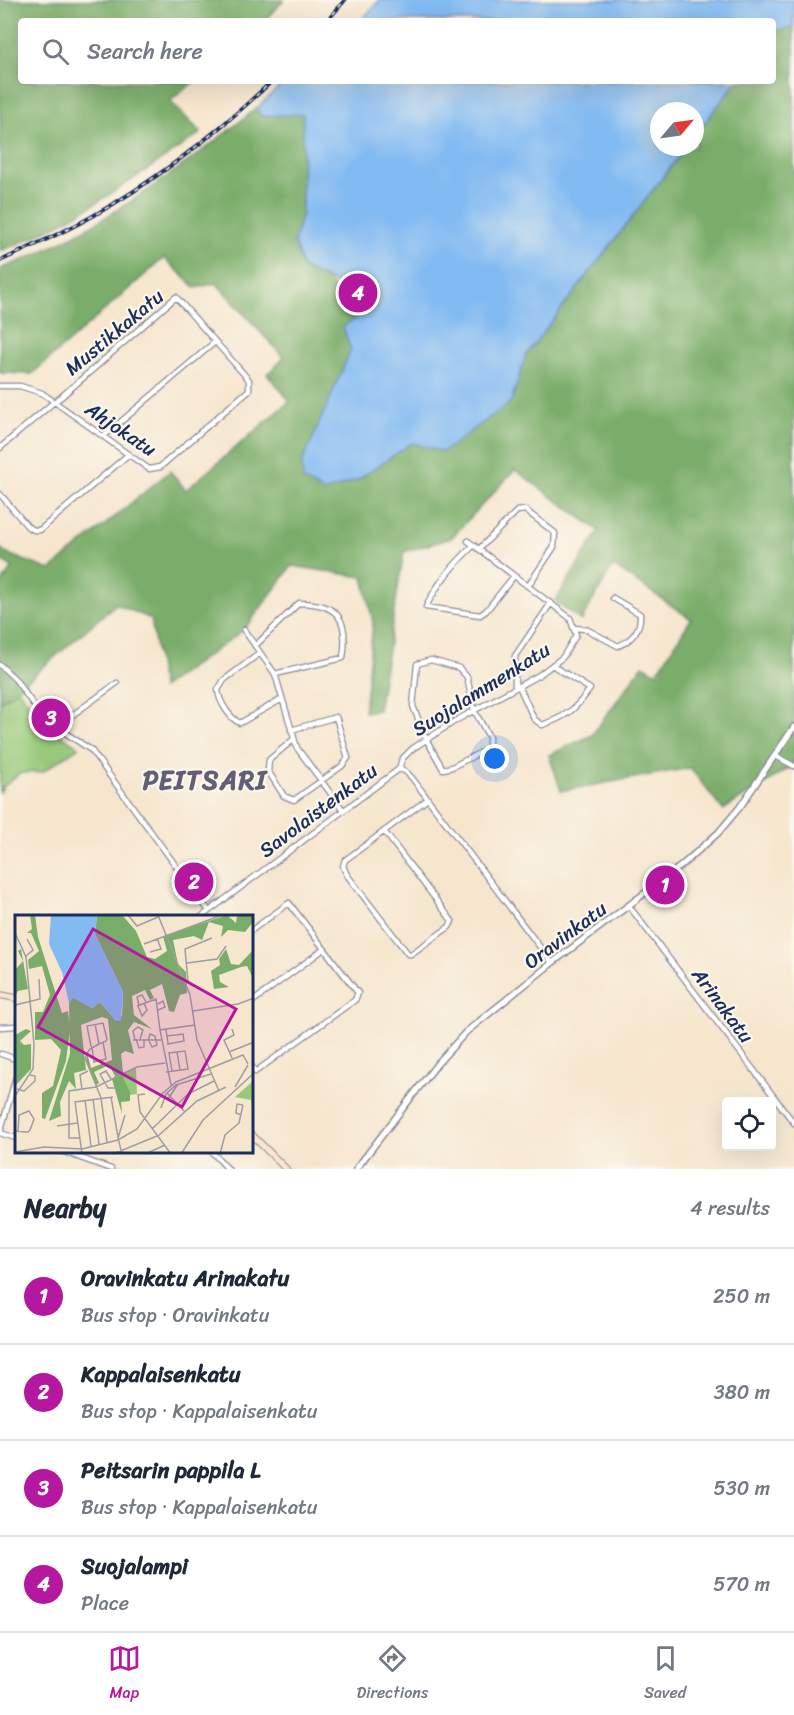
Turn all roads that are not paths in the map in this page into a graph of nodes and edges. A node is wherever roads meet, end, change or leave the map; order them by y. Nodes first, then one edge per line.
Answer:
1 (215, 342) junction
2 (0, 386) edge
3 (54, 402) junction
4 (104, 436) junction
5 (0, 448) edge
6 (129, 454) junction
7 (160, 467) joint
8 (0, 494) edge
9 (468, 540) dead end
10 (474, 545) junction
11 (479, 549) junction
12 (514, 576) junction
13 (528, 586) junction
14 (613, 598) dead end
15 (551, 603) junction
16 (574, 628) junction
17 (244, 630) dead end
18 (255, 646) junction
19 (260, 652) junction
20 (0, 665) edge
21 (552, 665) junction
22 (275, 674) junction
23 (117, 683) dead end
24 (517, 687) junction
25 (282, 699) junction
26 (474, 710) junction
27 (57, 726) junction
28 (794, 727) edge
29 (291, 730) junction
30 (294, 739) junction
31 (426, 739) junction
32 (776, 756) junction
33 (794, 766) edge
34 (399, 770) junction
35 (322, 781) junction
36 (428, 799) junction
37 (343, 810) junction
38 (384, 831) junction
39 (628, 906) junction
40 (209, 911) junction
41 (204, 915) edge
42 (254, 929) edge
43 (324, 949) junction
44 (552, 963) junction
45 (0, 995) edge
46 (15, 998) edge
47 (254, 1001) edge
48 (15, 1026) edge
49 (0, 1027) edge
50 (254, 1070) edge
51 (15, 1080) edge
52 (794, 1123) edge
53 (0, 1133) edge
54 (254, 1137) edge
55 (15, 1138) edge
56 (70, 1154) edge
57 (214, 1154) edge
58 (111, 1169) edge
59 (228, 1169) edge
60 (286, 1169) edge
61 (356, 1169) edge

1 - 3 street, Mustikkakatu
1 - 4 street
1 - 7 street, Mustikkakatu
2 - 3 street, Ahjokatu
3 - 4 street, Ahjokatu
3 - 5 street
4 - 6 street, Ahjokatu
6 - 7 street, Ahjokatu
6 - 8 street
9 - 10 street
10 - 11 street
10 - 12 street
11 - 12 street
11 - 13 street
12 - 13 street
13 - 15 street
14 - 16 street
15 - 16 street
15 - 24 street
16 - 21 street, Suojalammenkatu
17 - 18 street
18 - 19 street
18 - 22 street
19 - 22 street
19 - 25 street
20 - 27 street
21 - 24 street, Suojalammenkatu
21 - 24 street
22 - 25 street
23 - 27 street
24 - 26 street, Suojalammenkatu
25 - 29 street
26 - 31 street, Suojalammenkatu
26 - 31 street
26 - 31 street
27 - 40 street
28 - 32 street, Oravinkatu
29 - 30 street
29 - 35 street
30 - 35 street
30 - 35 street
31 - 34 street, Suojalammenkatu
32 - 33 street
32 - 39 street, Oravinkatu
34 - 36 street, Savolaistenkatu
34 - 37 street, Savolaistenkatu
35 - 37 street
36 - 38 street
36 - 44 street, Savolaistenkatu
37 - 40 street, Savolaistenkatu
38 - 38 street
39 - 44 street, Oravinkatu
39 - 52 street, Arinakatu
40 - 41 street, Savolaistenkatu
42 - 43 street
43 - 47 street
43 - 50 street
44 - 61 street, Oravinkatu
45 - 46 main road
48 - 49 street
51 - 53 street
53 - 55 street
54 - 60 main road
56 - 58 street
57 - 59 street

